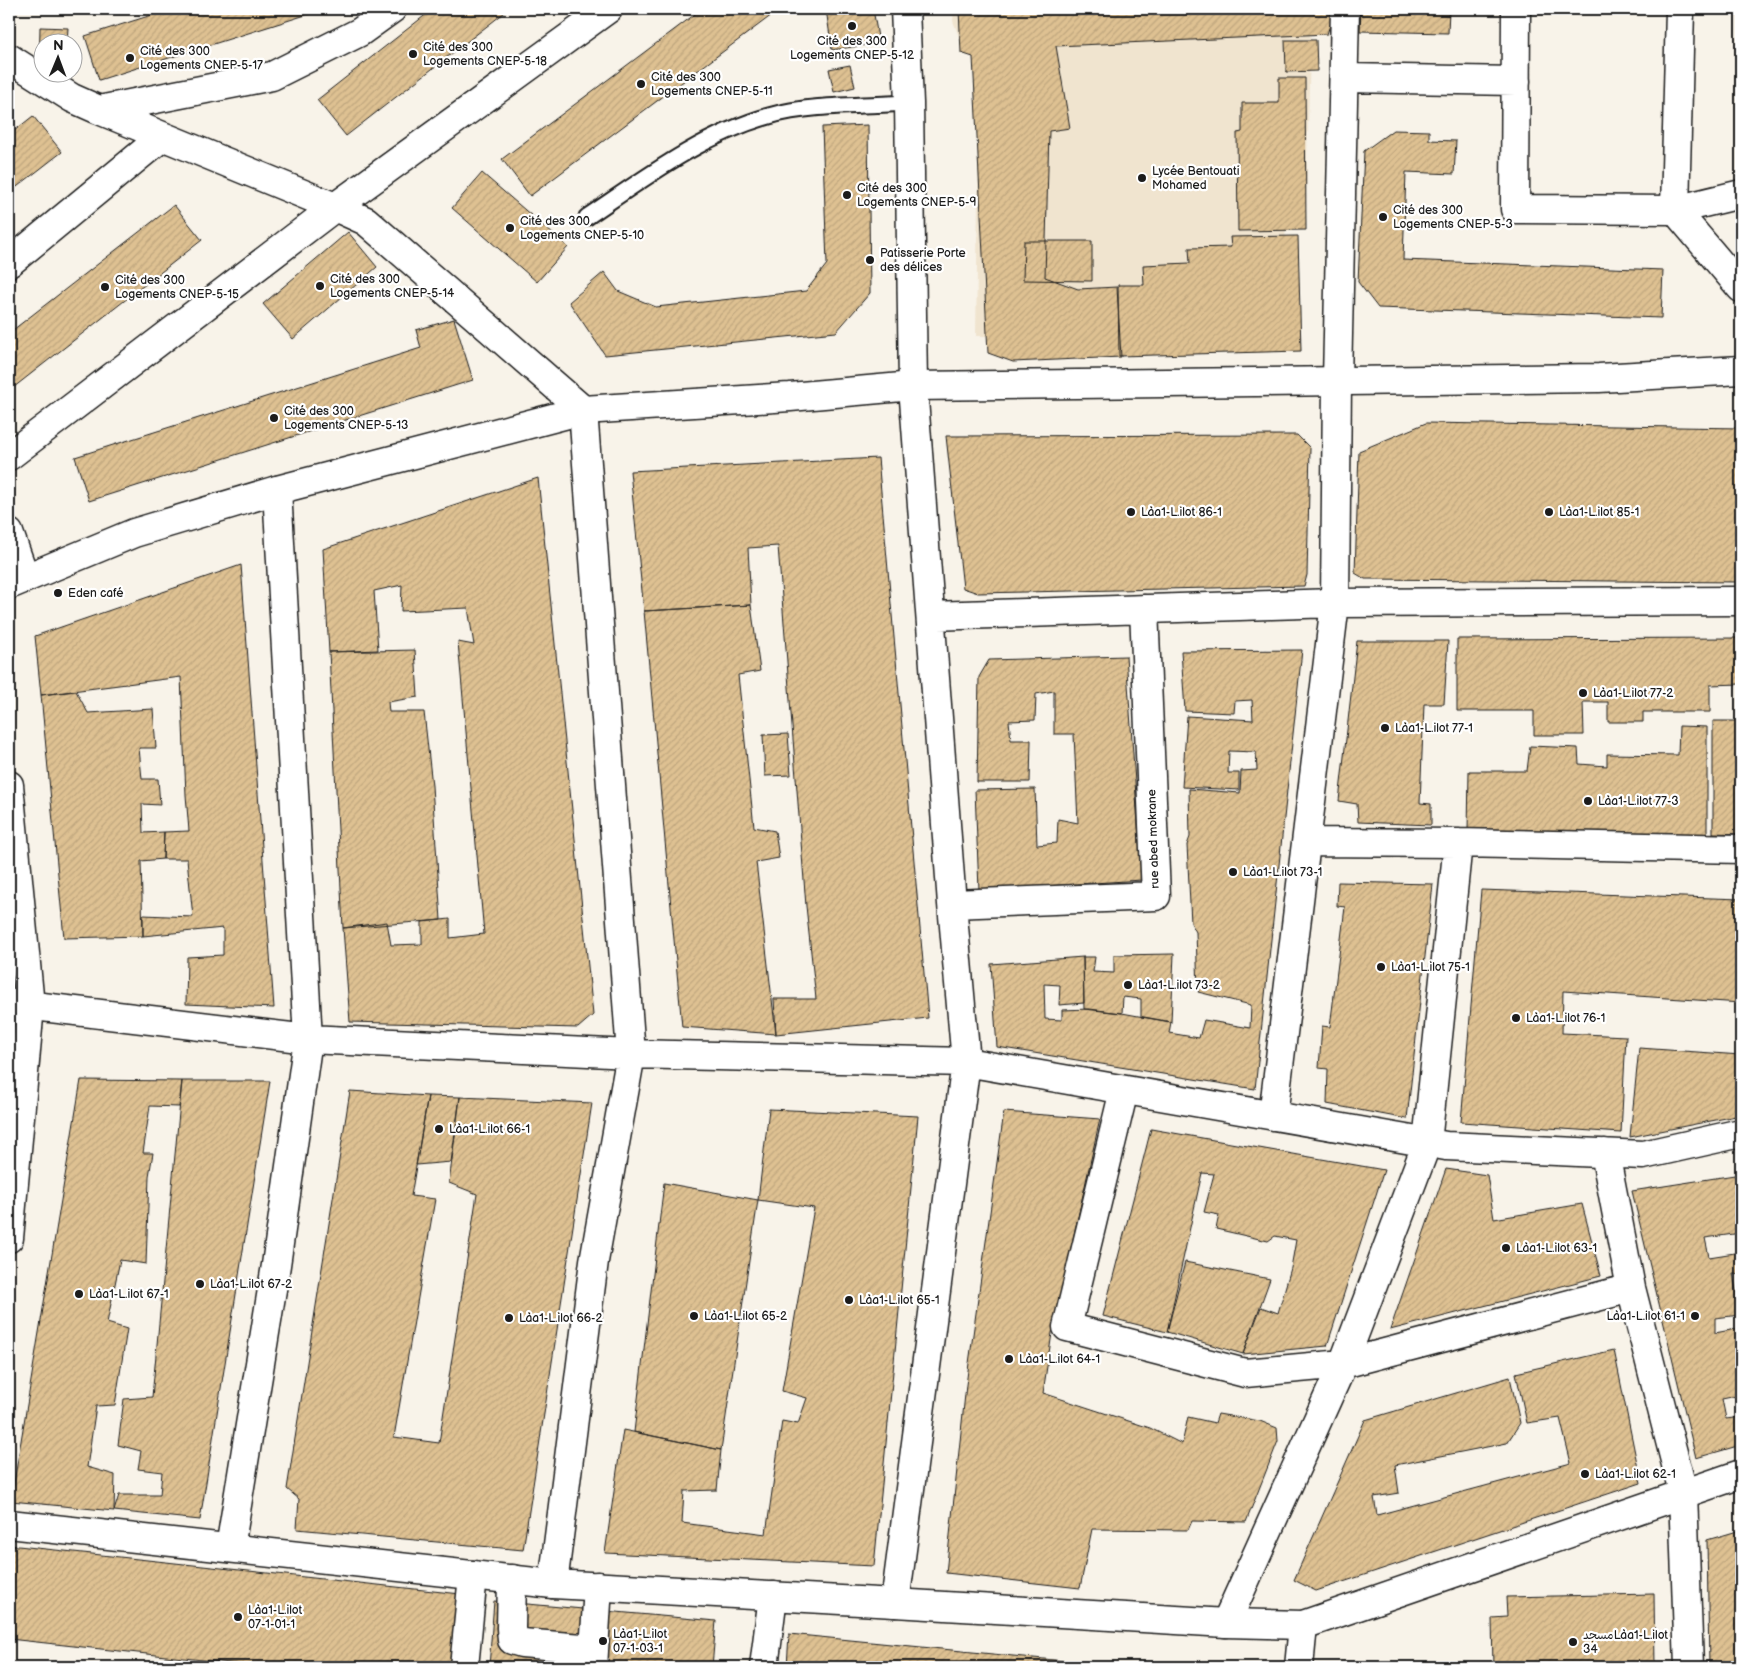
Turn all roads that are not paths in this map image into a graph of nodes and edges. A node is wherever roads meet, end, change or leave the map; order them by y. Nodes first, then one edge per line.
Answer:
1 (392, 9) edge
2 (608, 9) edge
3 (905, 9) edge
4 (1345, 9) edge
5 (1516, 9) edge
6 (1680, 9) edge
7 (9, 58) edge
8 (1344, 78) junction
9 (1516, 81) junction
10 (909, 103) junction
11 (98, 110) junction
12 (162, 137) junction
13 (1741, 194) edge
14 (334, 207) junction
15 (1675, 210) junction
16 (587, 217) dead end
17 (9, 263) edge
18 (1741, 288) edge
19 (1741, 370) edge
20 (1337, 381) junction
21 (914, 386) junction
22 (582, 410) junction
23 (9, 456) edge
24 (277, 490) junction
25 (9, 533) edge
26 (17, 581) edge
27 (1741, 601) edge
28 (1335, 603) junction
29 (1144, 609) junction
30 (931, 616) junction
31 (9, 785) edge
32 (1307, 842) junction
33 (1458, 843) junction
34 (1741, 849) edge
35 (952, 904) junction
36 (19, 1004) edge
37 (308, 1039) junction
38 (630, 1054) junction
39 (966, 1062) junction
40 (1124, 1090) junction
41 (1273, 1116) junction
42 (1741, 1133) edge
43 (1427, 1143) junction
44 (1605, 1153) junction
45 (9, 1238) edge
46 (1631, 1288) junction
47 (1343, 1364) junction
48 (1741, 1474) edge
49 (1683, 1492) junction
50 (9, 1524) edge
51 (230, 1548) junction
52 (473, 1575) junction
53 (512, 1579) junction
54 (553, 1584) junction
55 (598, 1586) junction
56 (773, 1596) junction
57 (895, 1603) junction
58 (1226, 1623) junction
59 (1303, 1625) junction
60 (594, 1658) edge
61 (464, 1667) edge
62 (764, 1667) edge
63 (1299, 1667) edge
64 (1689, 1667) edge

1 - 11 street
2 - 14 street
3 - 10 street
4 - 8 street
5 - 9 street
6 - 15 street
7 - 11 street
8 - 9 street
8 - 20 street
9 - 15 street
10 - 16 lane
10 - 21 street
11 - 12 street
12 - 14 street
12 - 17 street
13 - 15 street
14 - 22 street
14 - 23 street
15 - 18 street
19 - 20 street
20 - 21 street
20 - 28 street
21 - 22 street
21 - 30 street
22 - 24 street
22 - 38 street
24 - 26 street
24 - 37 street
25 - 26 street
27 - 28 street
28 - 29 street
28 - 32 street
29 - 30 street
29 - 35 street, rue abed mokrane
30 - 35 street
31 - 36 street
32 - 33 street
32 - 41 street
33 - 34 street
33 - 43 street
35 - 39 street
36 - 37 street
36 - 45 street
37 - 38 street
37 - 51 street
38 - 39 street
38 - 54 street
39 - 40 street
39 - 57 street
40 - 41 street
40 - 47 street
41 - 43 street
42 - 44 street
43 - 44 street
43 - 47 street
44 - 46 street
46 - 47 street
46 - 49 street
47 - 58 street
48 - 49 street
49 - 59 street
49 - 64 street
50 - 51 street
51 - 52 street
52 - 53 street
52 - 61 street
53 - 54 street
53 - 60 street
54 - 55 street
55 - 56 street
55 - 60 street
56 - 57 street
56 - 62 street
57 - 58 street
58 - 59 street
59 - 63 street

